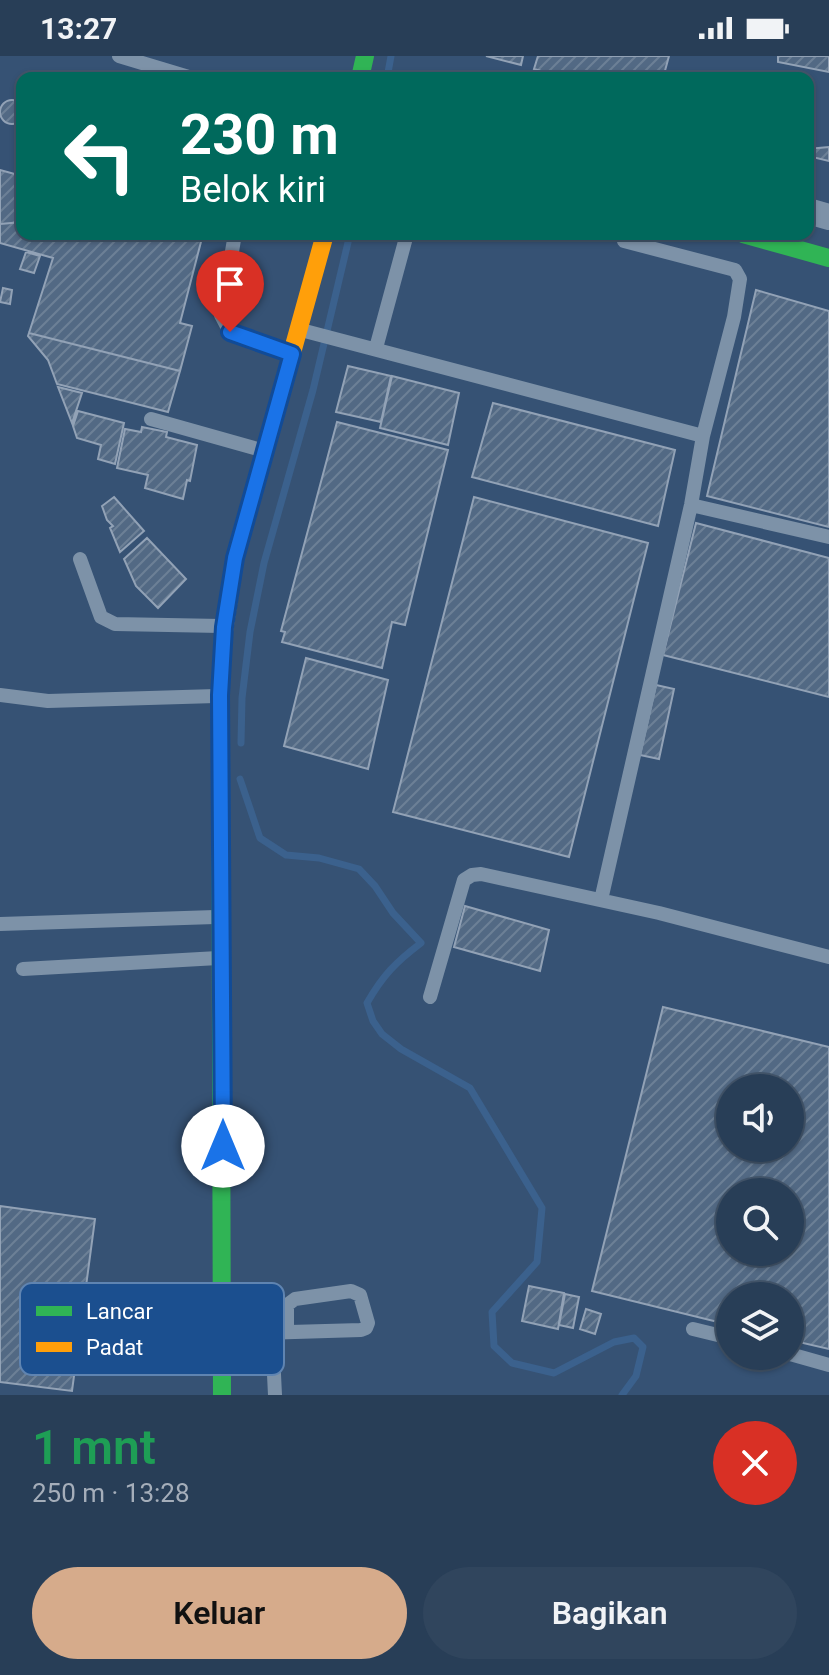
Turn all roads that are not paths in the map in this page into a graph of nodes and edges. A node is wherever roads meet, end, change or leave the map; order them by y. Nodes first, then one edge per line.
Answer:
1 (119, 56) edge
2 (172, 72) edge
3 (234, 240) edge
4 (324, 240) edge
5 (405, 240) edge
6 (764, 240) edge
7 (624, 241) dead end
8 (829, 258) edge
9 (307, 332) junction
10 (376, 348) junction
11 (292, 354) junction
12 (151, 419) dead end
13 (703, 436) junction
14 (265, 451) junction
15 (691, 505) junction
16 (829, 537) edge
17 (80, 559) dead end
18 (224, 627) junction
19 (0, 695) edge
20 (220, 695) junction
21 (601, 900) junction
22 (222, 917) junction
23 (0, 924) edge
24 (222, 957) junction
25 (829, 957) edge
26 (23, 969) dead end
27 (430, 997) dead end
28 (223, 1283) edge
29 (284, 1315) edge
30 (693, 1329) dead end
31 (284, 1332) edge
32 (716, 1335) edge
33 (804, 1358) edge
34 (829, 1365) edge
35 (222, 1375) edge
36 (276, 1375) edge
37 (222, 1395) edge
38 (275, 1395) edge

1 - 2 lane
3 - 11 lane
4 - 9 main road
5 - 10 lane
6 - 8 main road
7 - 13 lane
9 - 10 lane
9 - 11 main road
10 - 13 lane
11 - 14 main road
12 - 14 lane
13 - 15 lane
14 - 18 main road
15 - 16 lane
15 - 21 lane
17 - 18 lane
18 - 20 main road
19 - 20 lane
20 - 22 main road
21 - 25 lane
21 - 27 lane
22 - 23 lane
22 - 24 main road
24 - 26 lane
24 - 28 main road
29 - 31 lane
30 - 32 lane
33 - 34 lane
35 - 37 main road
36 - 38 lane

